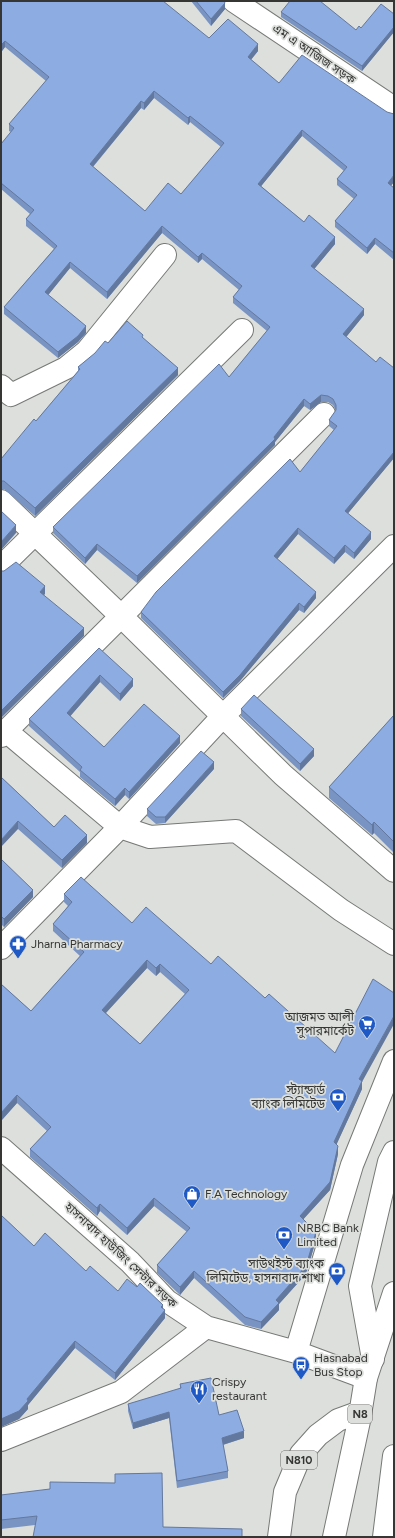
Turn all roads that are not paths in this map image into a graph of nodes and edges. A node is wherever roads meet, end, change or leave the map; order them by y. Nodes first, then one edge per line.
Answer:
1 (234, 1) edge
2 (394, 108) edge
3 (165, 255) dead end
4 (242, 330) dead end
5 (1, 386) edge
6 (324, 414) dead end
7 (1, 501) edge
8 (35, 532) junction
9 (394, 546) edge
10 (1, 567) edge
11 (122, 617) junction
12 (223, 716) junction
13 (3, 734) edge
14 (120, 827) junction
15 (394, 870) edge
16 (394, 944) edge
17 (1, 948) edge
18 (394, 1061) edge
19 (1, 1148) edge
20 (394, 1152) edge
21 (394, 1293) edge
22 (206, 1327) junction
23 (296, 1352) junction
24 (370, 1368) junction
25 (360, 1412) junction
26 (1, 1440) edge
27 (394, 1456) edge
28 (279, 1537) edge
29 (334, 1537) edge
30 (384, 1537) edge

1 - 2 main road, এম এ আজিজ সড়ক
3 - 5 main road
4 - 8 main road
6 - 11 main road
7 - 8 main road
8 - 10 main road
8 - 11 main road
9 - 12 main road
11 - 12 main road
11 - 13 main road
12 - 14 main road
12 - 15 main road
13 - 14 main road
14 - 16 main road
14 - 17 main road
18 - 23 main road
19 - 22 main road, হাসনাবাদ হাউজিং সেন্টার সড়ক
20 - 24 main road
21 - 24 main road, N8
22 - 23 main road, হাসনাবাদ হাউজিং সেন্টার সড়ক
22 - 26 main road
23 - 24 main road, হাসনাবাদ হাউজিং সেন্টার সড়ক
24 - 25 main road, N8
25 - 28 main road, N810
25 - 29 main road, N8
27 - 30 main road

